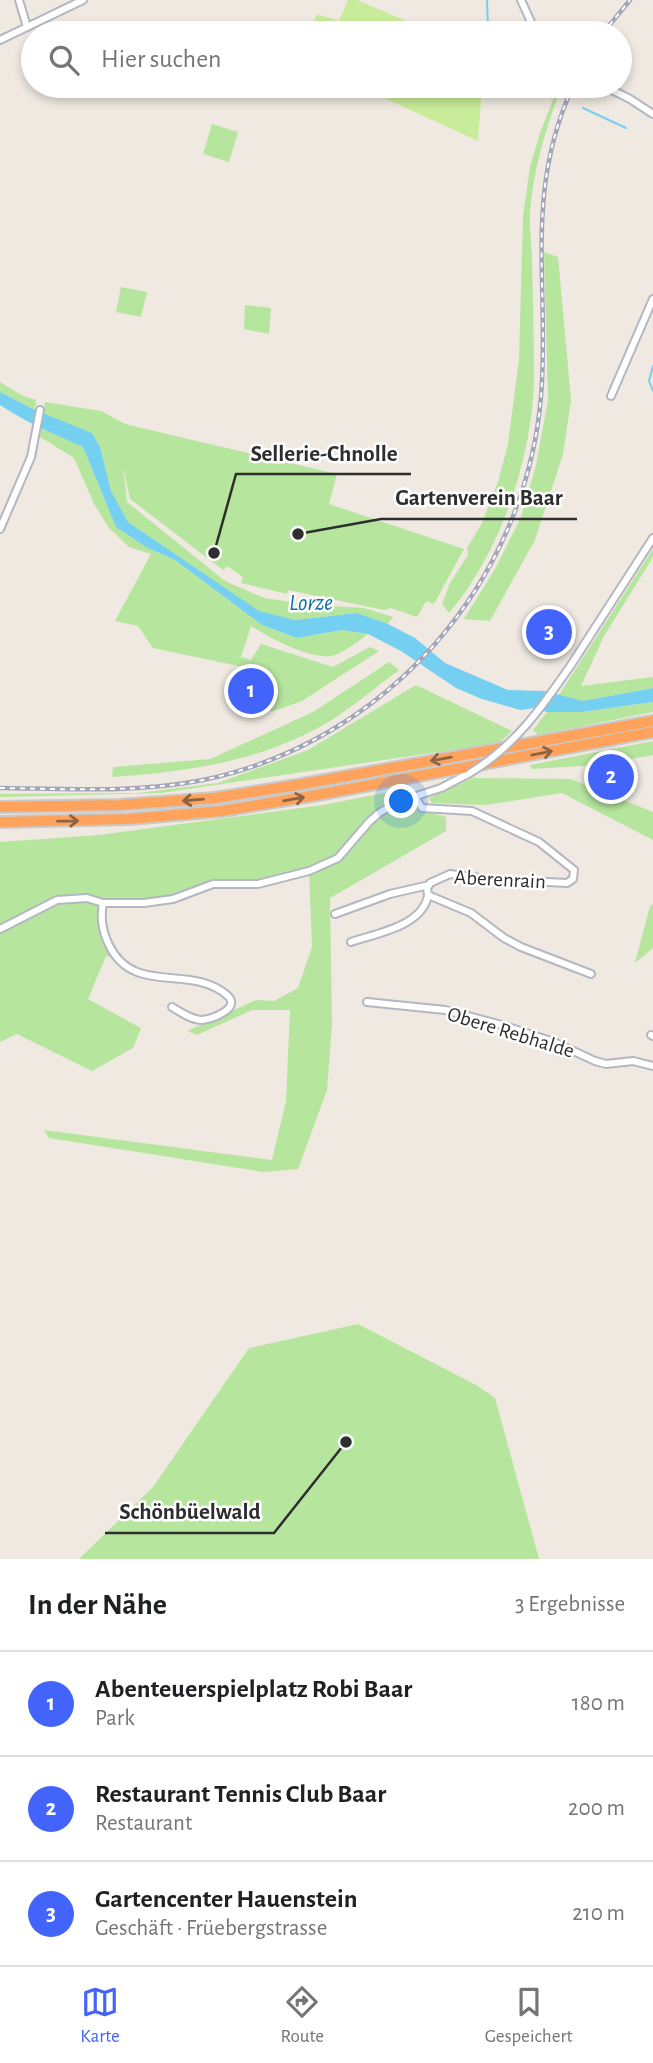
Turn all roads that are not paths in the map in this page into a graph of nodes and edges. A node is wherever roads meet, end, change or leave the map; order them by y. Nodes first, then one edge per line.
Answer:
1 (19, 0) edge
2 (83, 0) edge
3 (521, 0) edge
4 (25, 21) edge
5 (39, 21) edge
6 (531, 21) edge
7 (21, 30) edge
8 (0, 40) edge
9 (629, 98) edge
10 (653, 114) edge
11 (653, 299) edge
12 (611, 396) dead end
13 (40, 410) dead end
14 (0, 529) edge
15 (653, 538) edge
16 (653, 721) edge
17 (653, 732) edge
18 (415, 797) junction
19 (0, 807) edge
20 (0, 822) edge
21 (429, 885) junction
22 (428, 895) junction
23 (103, 903) junction
24 (335, 914) dead end
25 (0, 929) edge
26 (351, 942) dead end
27 (591, 974) dead end
28 (367, 1002) dead end
29 (172, 1007) dead end
30 (653, 1066) edge

1 - 4 street
2 - 5 street
3 - 6 street
7 - 8 street
9 - 10 street
11 - 12 street
13 - 14 street
15 - 18 street, bridge
16 -> 19 highway
20 -> 17 highway
18 - 21 street, Aberenrain
18 - 23 street
21 - 22 street, Aberenrain
21 - 24 street
22 - 26 street
22 - 27 street, Aberenrain
23 - 25 street
23 - 29 street
28 - 30 street, Obere Rebhalde

